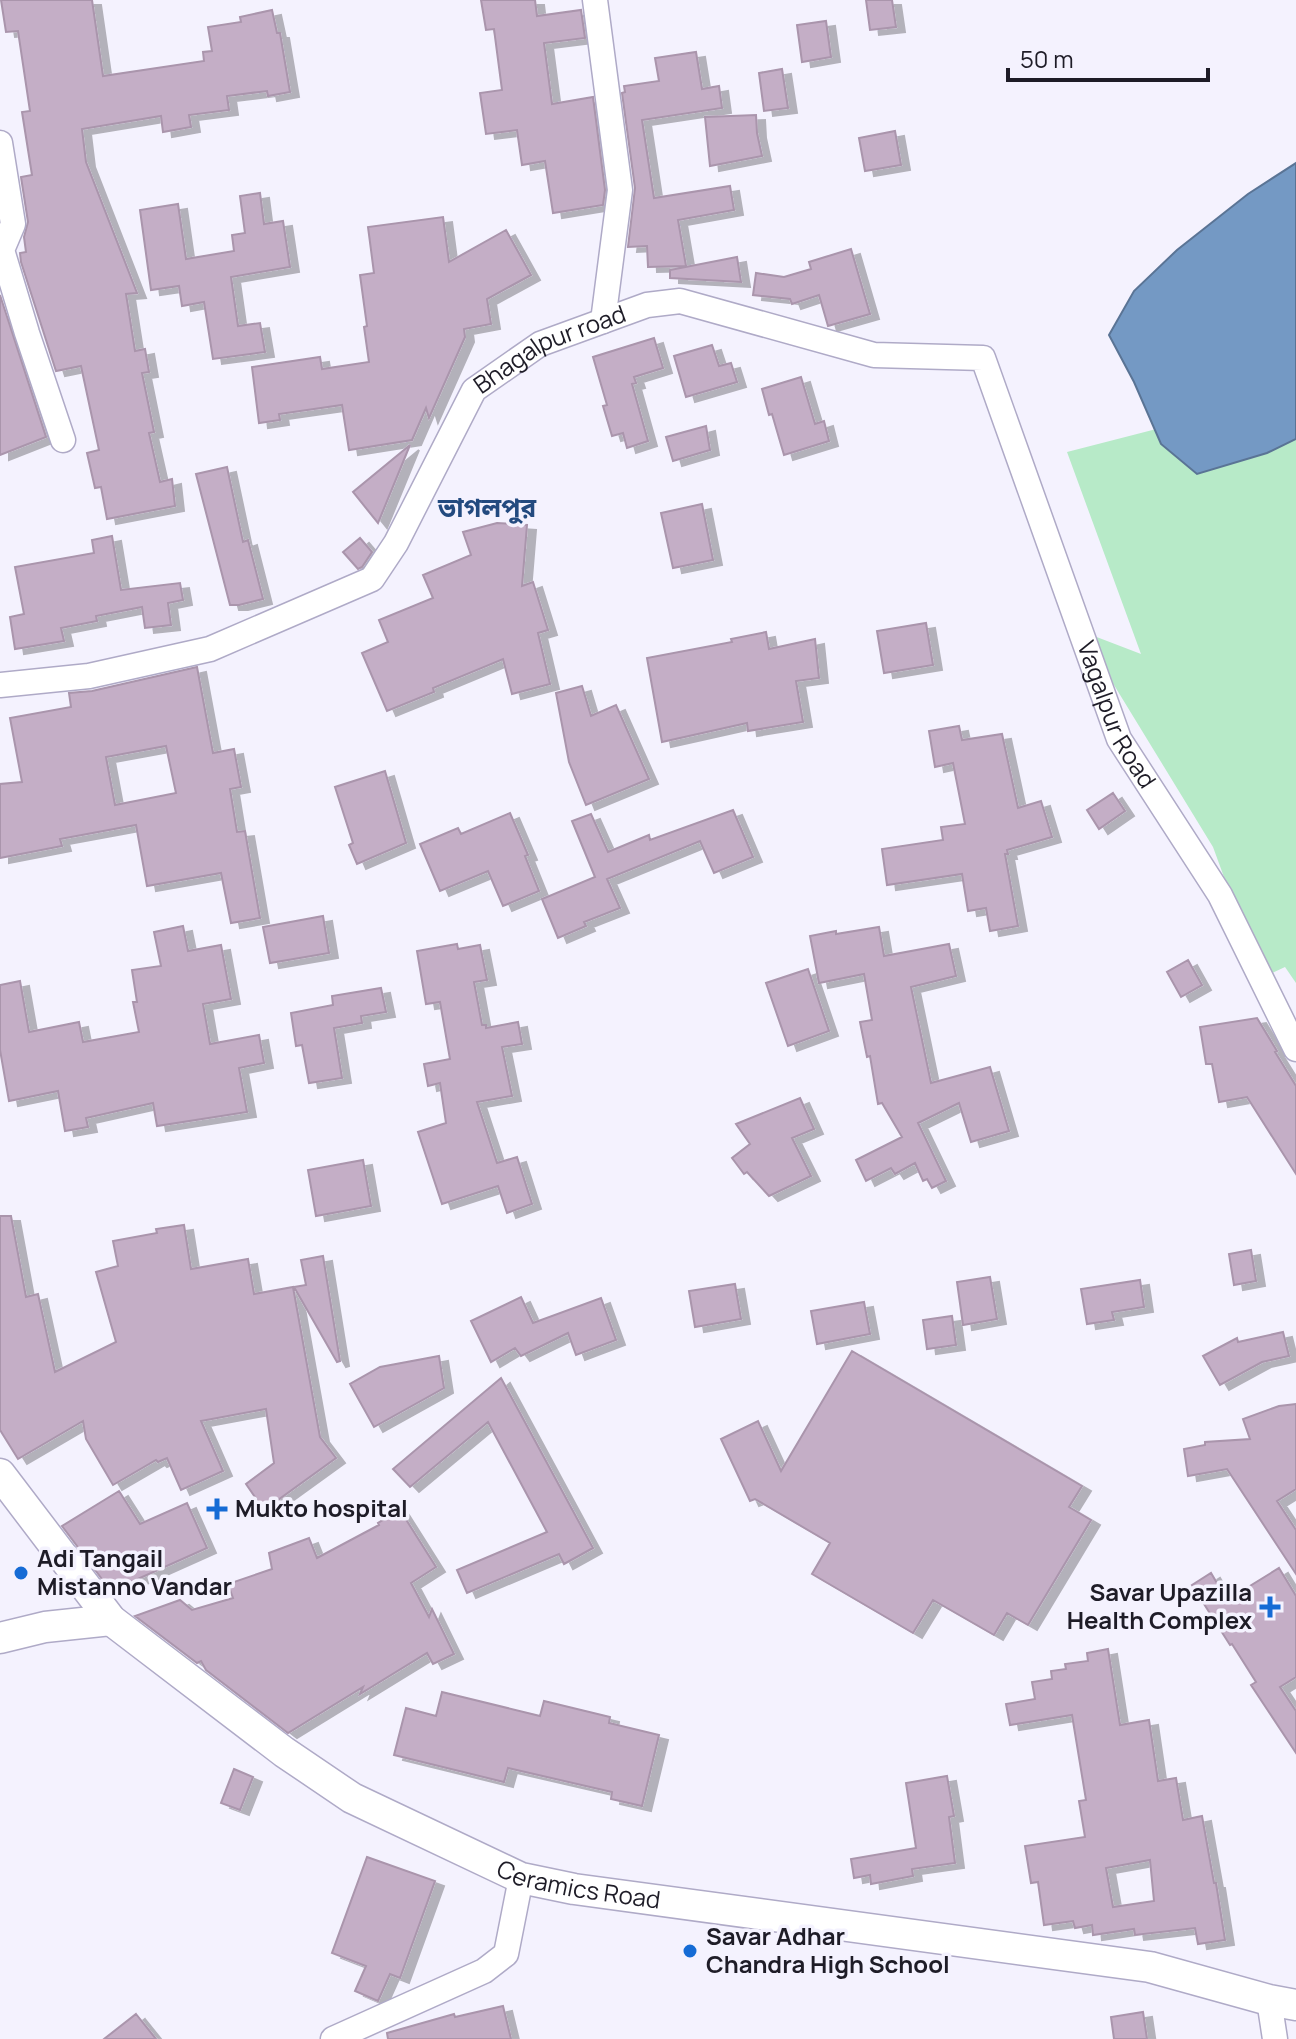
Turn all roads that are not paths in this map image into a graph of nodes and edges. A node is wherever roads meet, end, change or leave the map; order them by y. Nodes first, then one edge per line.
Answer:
1 (595, 0) edge
2 (0, 143) edge
3 (603, 321) junction
4 (983, 358) joint
5 (63, 440) dead end
6 (0, 685) edge
7 (1296, 1049) edge
8 (0, 1474) edge
9 (111, 1620) junction
10 (0, 1638) edge
11 (521, 1878) junction
12 (1282, 2002) edge
13 (333, 2039) edge
14 (1275, 2039) edge

1 - 3 street
2 - 5 street
3 - 4 street, Bhagalpur road
3 - 6 street, Bhagalpur road
4 - 7 street, Vagalpur Road
8 - 9 street, Ceramics Road
9 - 10 street
9 - 11 street, Ceramics Road
11 - 12 street, Ceramics Road
11 - 13 street
12 - 14 street

